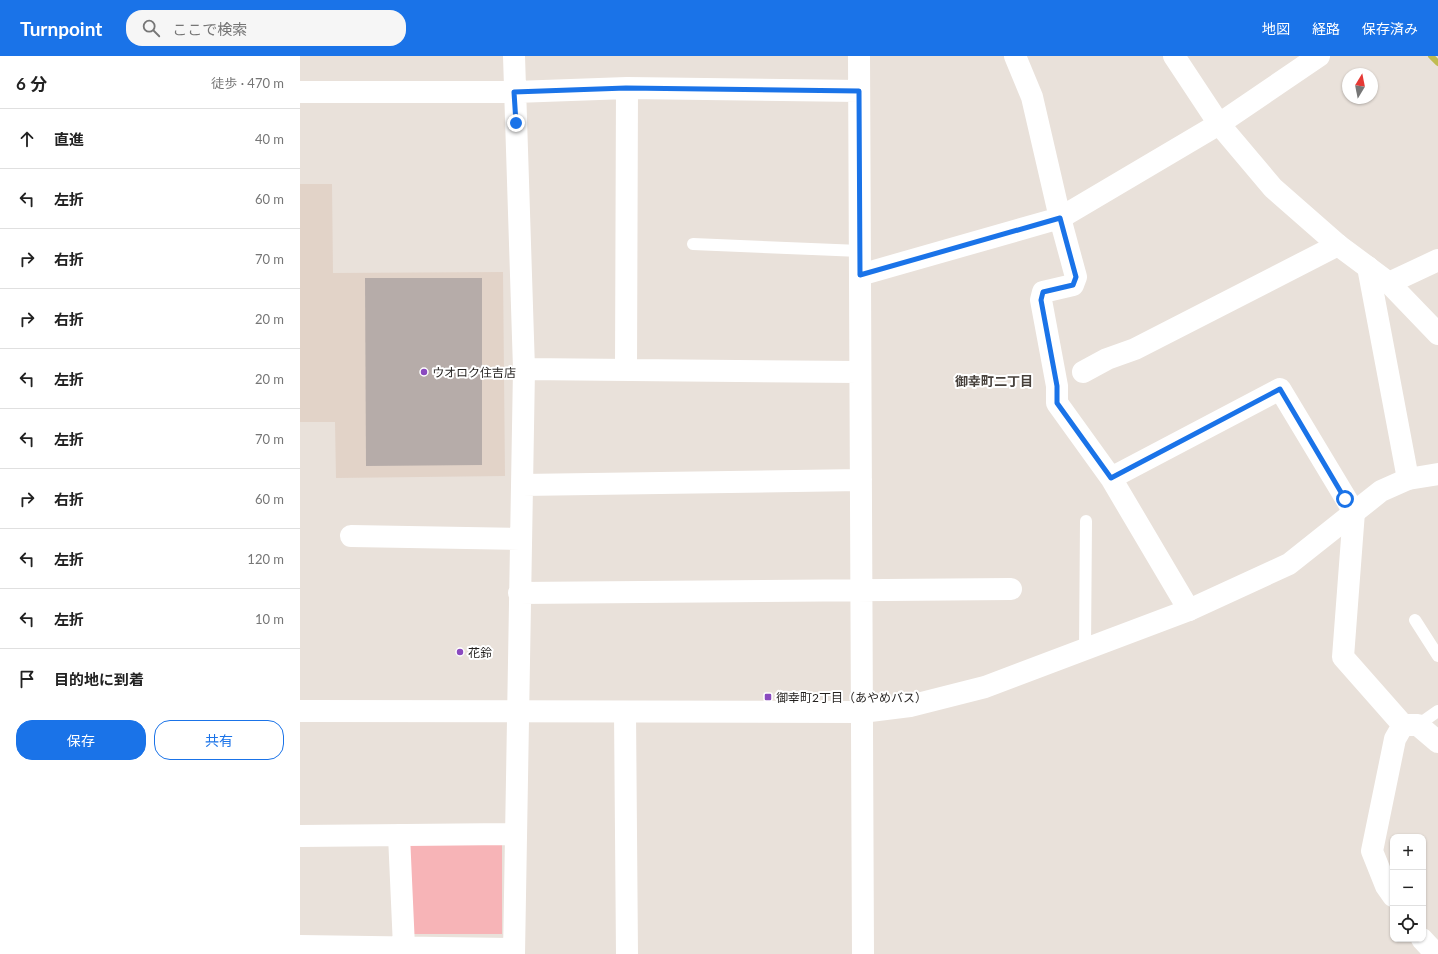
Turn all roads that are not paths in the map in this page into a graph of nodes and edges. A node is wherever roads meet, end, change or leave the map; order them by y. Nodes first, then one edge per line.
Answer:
1 (514, 56) edge
2 (859, 56) edge
3 (1015, 56) edge
4 (1174, 56) edge
5 (1319, 56) edge
6 (626, 88) junction
7 (859, 91) junction
8 (300, 92) edge
9 (514, 92) junction
10 (1219, 124) junction
11 (1060, 218) junction
12 (693, 244) dead end
13 (1338, 245) junction
14 (860, 251) junction
15 (1438, 260) edge
16 (1368, 267) junction
17 (860, 275) junction
18 (1389, 283) junction
19 (1438, 334) edge
20 (524, 369) junction
21 (626, 370) junction
22 (860, 372) junction
23 (1083, 372) dead end
24 (1438, 474) edge
25 (1111, 478) junction
26 (1408, 479) junction
27 (861, 480) junction
28 (522, 485) junction
29 (1354, 512) junction
30 (1086, 521) dead end
31 (351, 536) dead end
32 (520, 539) junction
33 (1012, 589) dead end
34 (862, 591) junction
35 (519, 593) junction
36 (1189, 610) junction
37 (1415, 620) dead end
38 (1085, 649) junction
39 (1438, 656) edge
40 (300, 711) edge
41 (518, 711) junction
42 (1438, 711) edge
43 (624, 712) junction
44 (862, 712) junction
45 (1410, 725) junction
46 (1438, 742) edge
47 (515, 834) junction
48 (399, 835) junction
49 (300, 836) edge
50 (1390, 892) edge
51 (1425, 942) edge
52 (300, 946) edge
53 (404, 948) junction
54 (514, 952) edge
55 (627, 954) edge
56 (863, 954) edge
57 (1436, 954) edge

1 - 9 street
2 - 7 street
3 - 11 street
4 - 10 street
5 - 10 street
6 - 7 street
6 - 9 street
6 - 21 street
7 - 14 street
8 - 9 street
9 - 20 street
10 - 11 street
10 - 13 street
11 - 17 street
11 - 25 street
12 - 14 lane
13 - 16 street
13 - 23 street
14 - 17 street
15 - 18 street
16 - 18 street
16 - 26 street
17 - 22 street
18 - 19 street
20 - 21 street
20 - 28 street
21 - 22 street
22 - 27 street
24 - 26 street
25 - 29 street
25 - 36 street
26 - 29 street
27 - 28 street
27 - 34 street
28 - 32 street
29 - 36 street
29 - 45 street
30 - 38 lane
31 - 32 street
32 - 35 street
33 - 34 street
34 - 35 street
34 - 44 street
35 - 41 street
36 - 38 street
37 - 39 lane
38 - 44 street
40 - 41 street
41 - 43 street
41 - 47 street
42 - 45 lane
43 - 44 street
43 - 55 street
44 - 56 street
45 - 46 street
45 - 50 street
47 - 48 street
47 - 54 street
48 - 49 street
48 - 53 street
51 - 57 street
52 - 53 street
53 - 54 street

